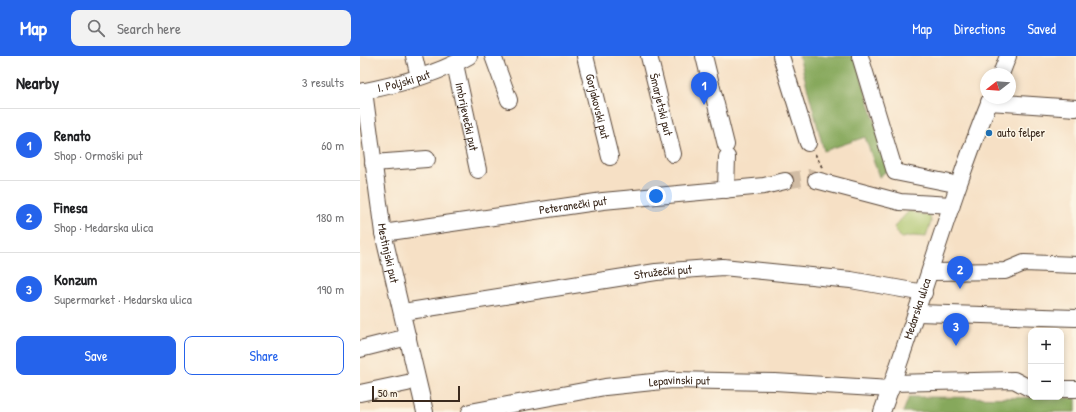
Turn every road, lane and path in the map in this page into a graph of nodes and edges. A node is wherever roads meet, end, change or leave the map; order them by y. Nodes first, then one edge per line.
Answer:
1 (414, 56) edge
2 (468, 56) edge
3 (493, 56) edge
4 (585, 56) edge
5 (649, 56) edge
6 (704, 56) edge
7 (781, 56) edge
8 (860, 56) edge
9 (1008, 56) edge
10 (455, 64) junction
11 (1003, 68) edge
12 (418, 78) junction
13 (362, 92) edge
14 (509, 100) dead end
15 (1016, 102) edge
16 (989, 104) edge
17 (1076, 108) edge
18 (808, 143) joint
19 (674, 154) dead end
20 (610, 157) dead end
21 (427, 159) dead end
22 (373, 162) junction
23 (478, 170) dead end
24 (785, 181) tunnel mouth
25 (822, 181) joint
26 (950, 184) dead end
27 (726, 190) junction
28 (952, 205) junction
29 (383, 233) junction
30 (1076, 265) edge
31 (931, 272) junction
32 (924, 293) junction
33 (403, 312) junction
34 (917, 313) junction
35 (1076, 318) edge
36 (408, 337) junction
37 (360, 349) edge
38 (406, 382) dead end
39 (892, 386) junction
40 (1028, 387) edge
41 (1064, 389) edge
42 (1076, 389) edge
43 (360, 393) edge
44 (425, 412) edge
45 (470, 412) edge
46 (882, 412) edge

1 - 12 street
2 - 10 street, I. Poljski put
3 - 14 street
4 - 20 street, Gorjakovski put
5 - 19 street, Šmarjetski put
6 - 27 street
7 - 18 street
8 - 26 street
9 - 11 street
10 - 12 street, I. Poljski put
10 - 23 street, Imbrijevečki put
12 - 13 street, I. Poljski put
13 - 22 street, Mestinjski put
15 - 17 street
16 - 28 street, Medarska ulica
18 - 25 path
21 - 22 street
22 - 29 street, Mestinjski put
24 - 27 street, Peteranečki put
25 - 28 street
27 - 29 street, Peteranečki put
28 - 31 street, Medarska ulica
29 - 33 street, Mestinjski put
30 - 31 street
31 - 32 street, Medarska ulica
32 - 33 street, Stružečki put
32 - 34 street, Medarska ulica
33 - 36 street, Mestinjski put
34 - 35 street
34 - 39 street, Medarska ulica
36 - 37 street
36 - 44 street, Mestinjski put
38 - 43 street
39 - 40 street, Lepavinski put
39 - 45 street, Lepavinski put
39 - 46 street, Medarska ulica
41 - 42 street

